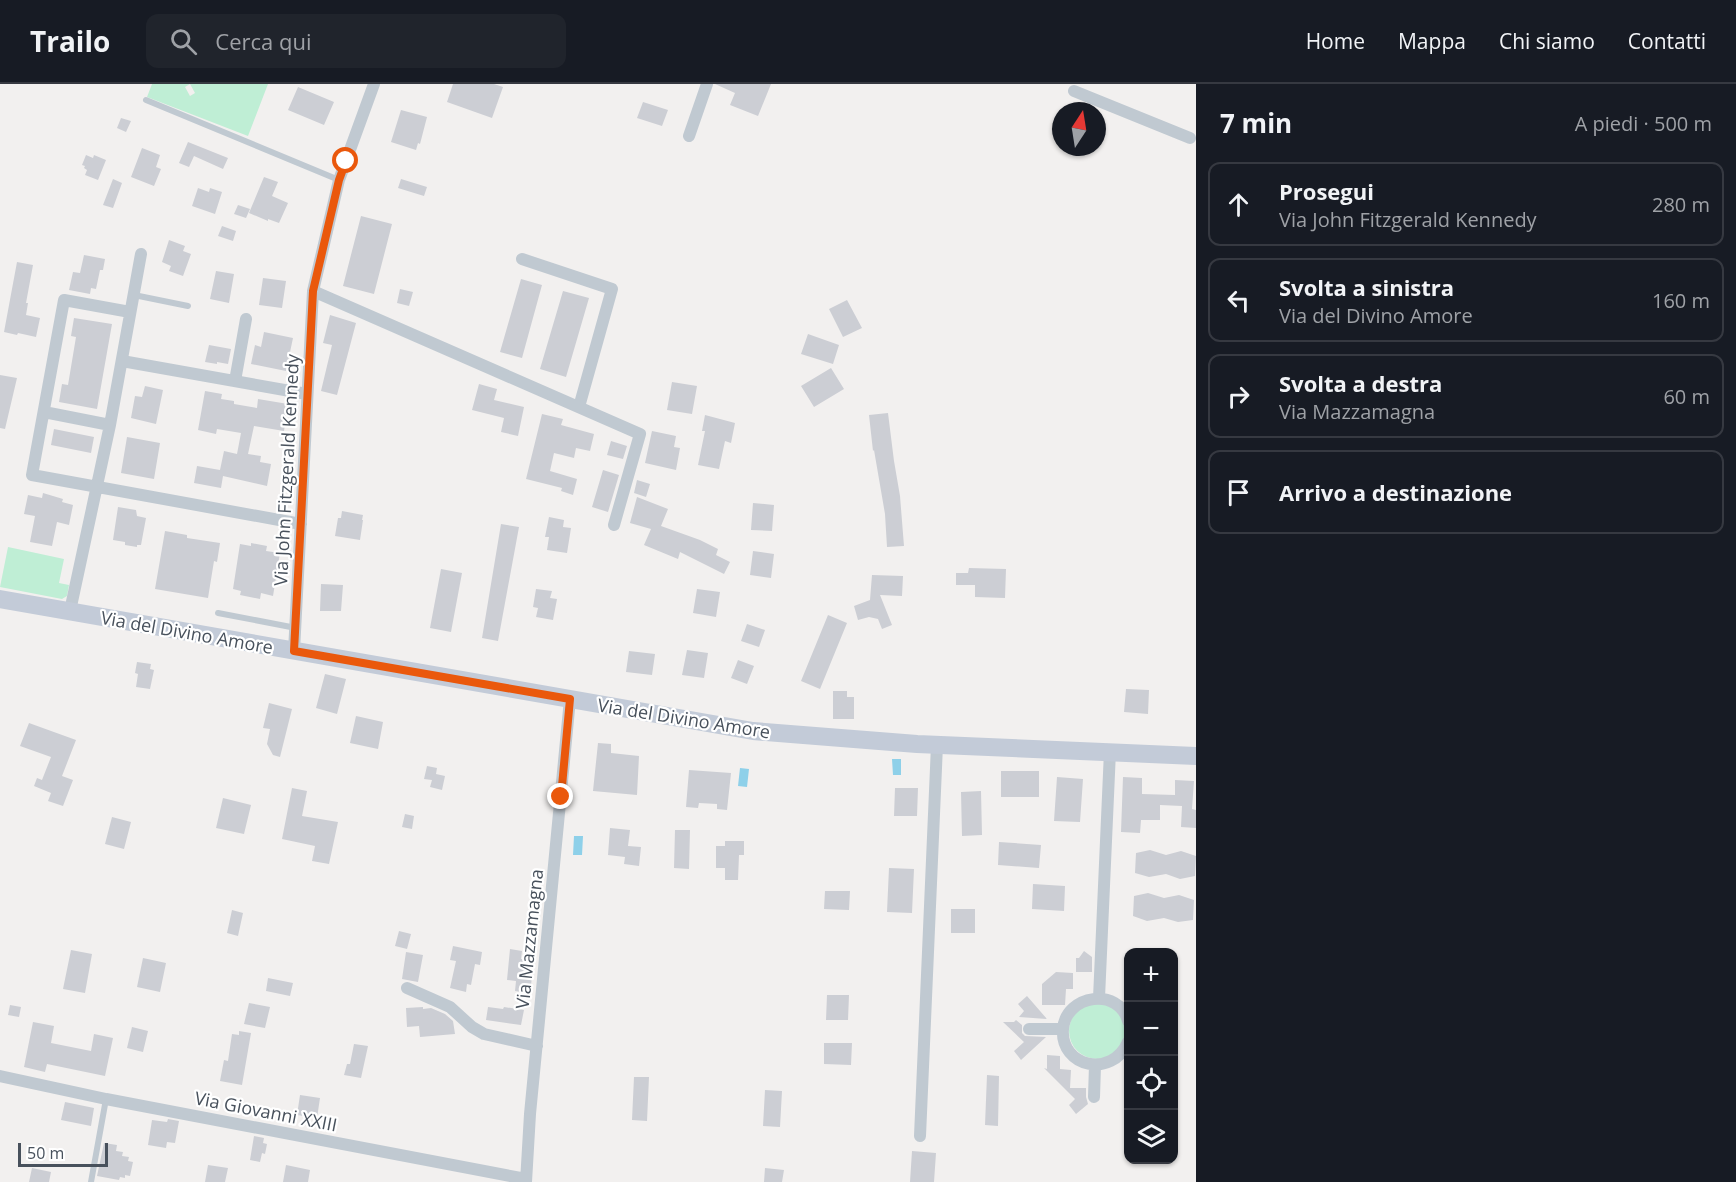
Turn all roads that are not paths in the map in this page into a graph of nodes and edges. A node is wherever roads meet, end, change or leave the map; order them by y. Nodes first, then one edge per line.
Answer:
1 (374, 84) edge
2 (707, 84) edge
3 (1074, 91) dead end
4 (146, 100) dead end
5 (689, 136) dead end
6 (1190, 137) edge
7 (339, 180) junction
8 (141, 255) dead end
9 (522, 259) dead end
10 (313, 291) junction
11 (134, 296) junction
12 (188, 306) dead end
13 (130, 312) junction
14 (246, 319) dead end
15 (122, 361) junction
16 (235, 381) junction
17 (307, 394) junction
18 (579, 407) junction
19 (44, 412) junction
20 (110, 425) junction
21 (97, 487) junction
22 (301, 524) junction
23 (615, 525) dead end
24 (0, 599) edge
25 (70, 611) junction
26 (218, 613) dead end
27 (296, 628) junction
28 (294, 651) junction
29 (570, 699) junction
30 (937, 744) junction
31 (1110, 752) junction
32 (1196, 756) edge
33 (407, 988) dead end
34 (1099, 998) junction
35 (1124, 1013) edge
36 (1029, 1029) dead end
37 (1063, 1029) junction
38 (537, 1046) junction
39 (1124, 1051) edge
40 (1095, 1065) junction
41 (0, 1076) edge
42 (1094, 1097) dead end
43 (106, 1099) junction
44 (920, 1136) dead end
45 (526, 1180) edge
46 (91, 1182) edge

1 - 7 street, Via John Fitzgerald Kennedy
2 - 5 street
3 - 6 street
4 - 7 lane
7 - 10 street, Via John Fitzgerald Kennedy
8 - 11 street
9 - 18 street
10 - 17 street, Via John Fitzgerald Kennedy
10 - 18 street
11 - 12 lane
11 - 13 street
13 - 15 street
13 - 19 street
14 - 16 street
15 - 16 street
15 - 20 street
16 - 17 street
17 - 22 street, Via John Fitzgerald Kennedy
18 - 23 street
19 - 20 street
19 - 21 street
20 - 21 street
21 - 22 street
21 - 25 street
22 - 27 street, Via John Fitzgerald Kennedy
24 - 25 main road, Via del Divino Amore
25 - 28 main road, Via del Divino Amore
26 - 27 lane
27 - 28 street, Via John Fitzgerald Kennedy
28 - 29 main road, Via del Divino Amore
29 - 30 main road, Via del Divino Amore
29 - 38 street, Via Mazzamagna
30 - 31 main road, Via del Divino Amore
30 - 44 street
31 - 32 main road, Via del Divino Amore
31 - 34 street
33 - 38 street
34 - 35 street
34 - 37 street
36 - 37 street
37 - 40 street
38 - 45 street, Via Mazzamagna
39 - 40 street
40 - 42 street
41 - 43 street, Via Giovanni XXIII
43 - 45 street, Via Giovanni XXIII
43 - 46 lane

